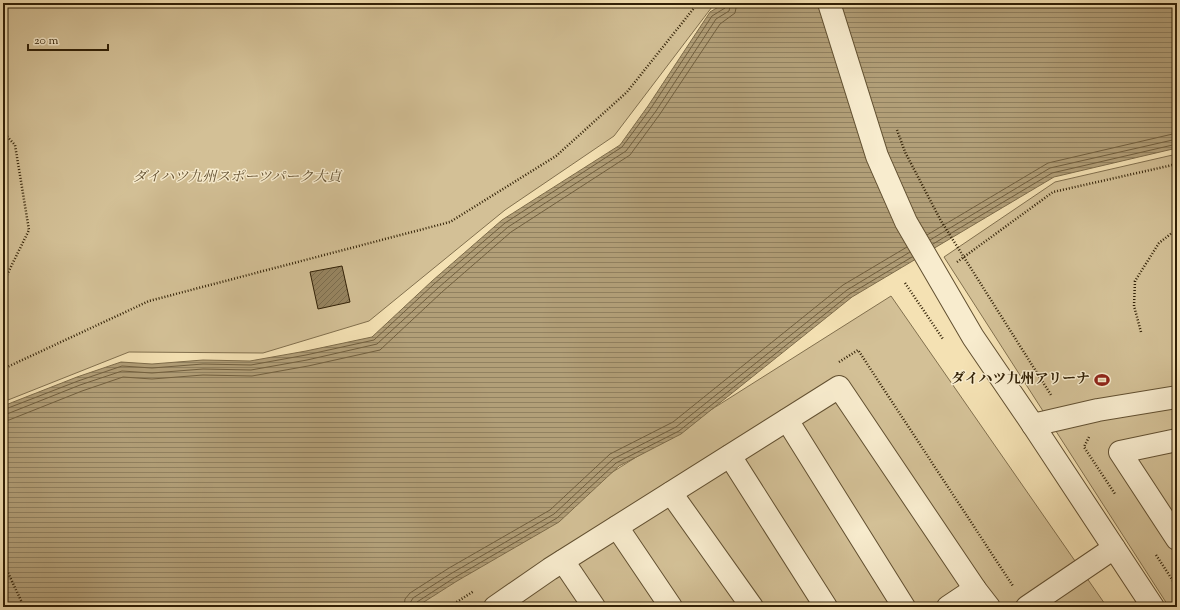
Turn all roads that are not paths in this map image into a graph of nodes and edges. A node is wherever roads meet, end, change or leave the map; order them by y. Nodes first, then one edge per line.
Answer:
1 (829, 3) edge
2 (1177, 397) edge
3 (787, 420) junction
4 (1033, 425) junction
5 (1177, 440) edge
6 (730, 456) junction
7 (671, 493) junction
8 (617, 527) junction
9 (1177, 539) edge
10 (1114, 548) junction
11 (563, 561) junction
12 (975, 589) junction
13 (517, 601) edge
14 (495, 607) edge
15 (594, 607) edge
16 (671, 607) edge
17 (752, 607) edge
18 (826, 607) edge
19 (904, 607) edge
20 (948, 607) edge
21 (989, 607) edge
22 (1027, 607) edge
23 (1153, 607) edge

1 - 4 street
2 - 4 street
3 - 6 street
3 - 12 street
3 - 19 street
4 - 10 street
5 - 9 street
6 - 7 street
6 - 18 street
7 - 8 street
7 - 17 street
8 - 11 street
8 - 16 street
10 - 22 street
10 - 23 street
11 - 13 street
11 - 15 street
12 - 20 street
12 - 21 street
13 - 14 street

